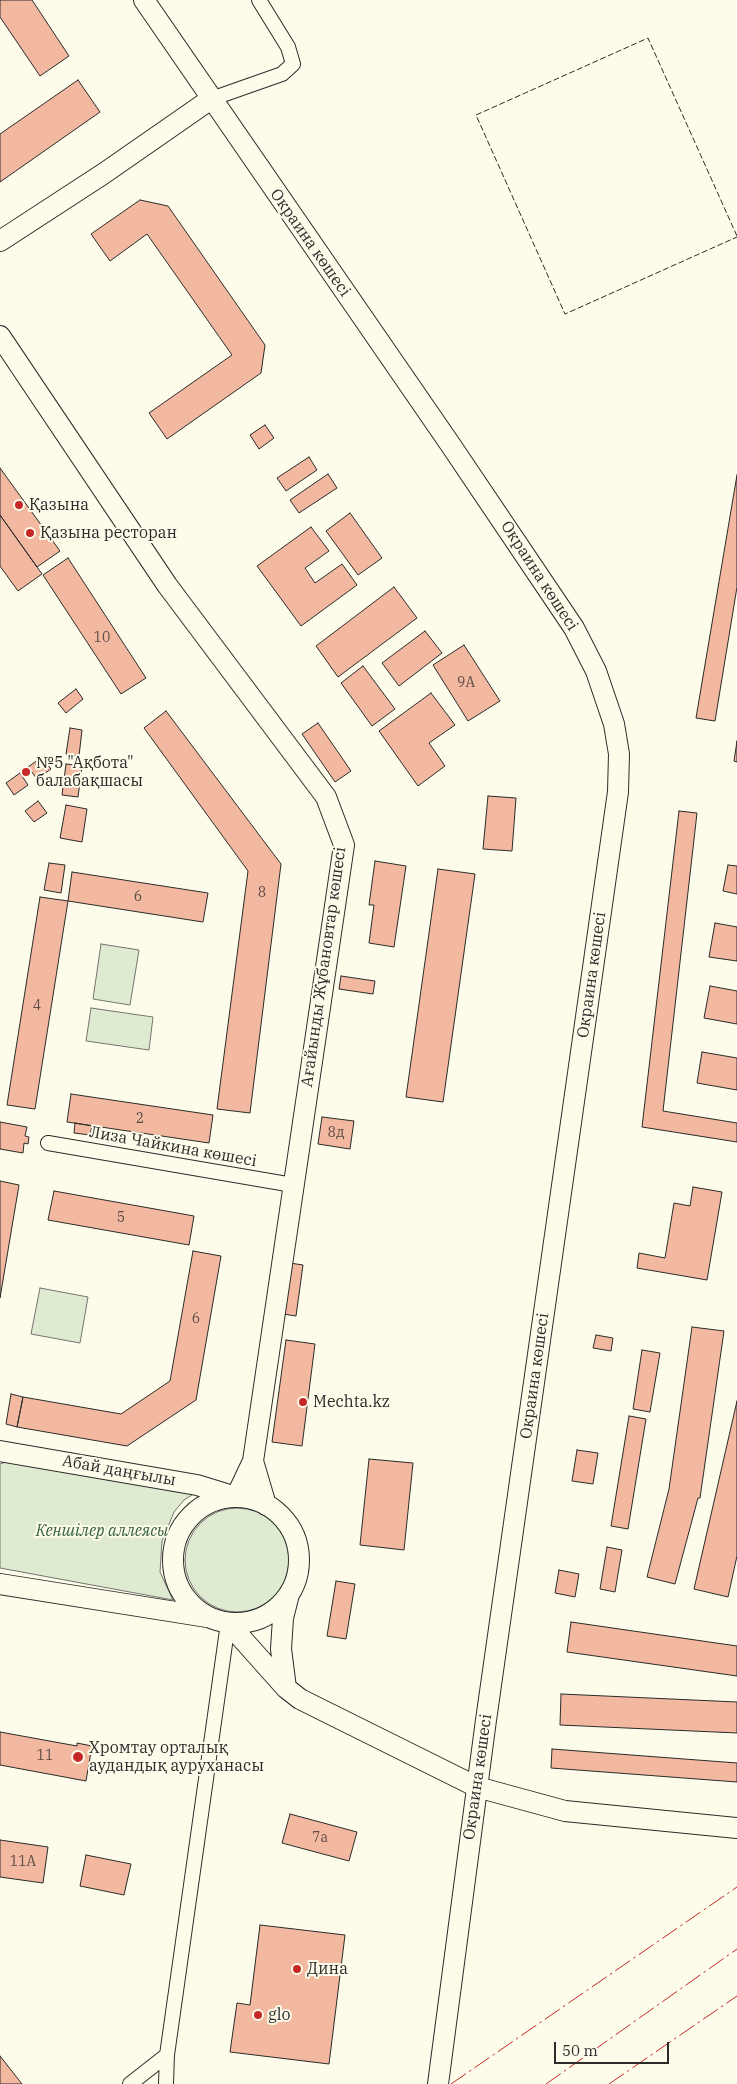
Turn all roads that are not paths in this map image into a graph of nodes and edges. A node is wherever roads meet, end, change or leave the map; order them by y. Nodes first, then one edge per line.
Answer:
1 (144, 0) edge
2 (259, 0) edge
3 (211, 99) junction
4 (0, 240) edge
5 (0, 336) edge
6 (48, 1144) dead end
7 (293, 1185) junction
8 (0, 1451) edge
9 (253, 1461) junction
10 (236, 1497) junction
11 (266, 1505) junction
12 (0, 1584) edge
13 (289, 1594) junction
14 (207, 1617) junction
15 (228, 1623) junction
16 (286, 1688) junction
17 (477, 1787) junction
18 (737, 1828) edge
19 (167, 2055) junction
20 (130, 2084) edge
21 (166, 2084) edge
22 (438, 2084) edge

1 - 3 street, Окраина көшесі
2 - 3 street
3 - 4 street
3 - 17 street, Окраина көшесі
5 - 7 street, Ағайынды Жұбановтар көшесі
6 - 7 street, Лиза Чайкина көшесі
7 - 9 street, Ағайынды Жұбановтар көшесі
8 - 10 street, Абай даңғылы
9 - 10 street
9 - 11 street
10 - 11 street
10 - 14 street
11 - 13 street
12 - 14 street
13 - 15 street
13 - 16 street
14 - 15 street
15 - 16 street
15 - 19 street
16 - 17 street
17 - 18 street
17 - 22 street, Окраина көшесі
19 - 20 street
19 - 21 street

